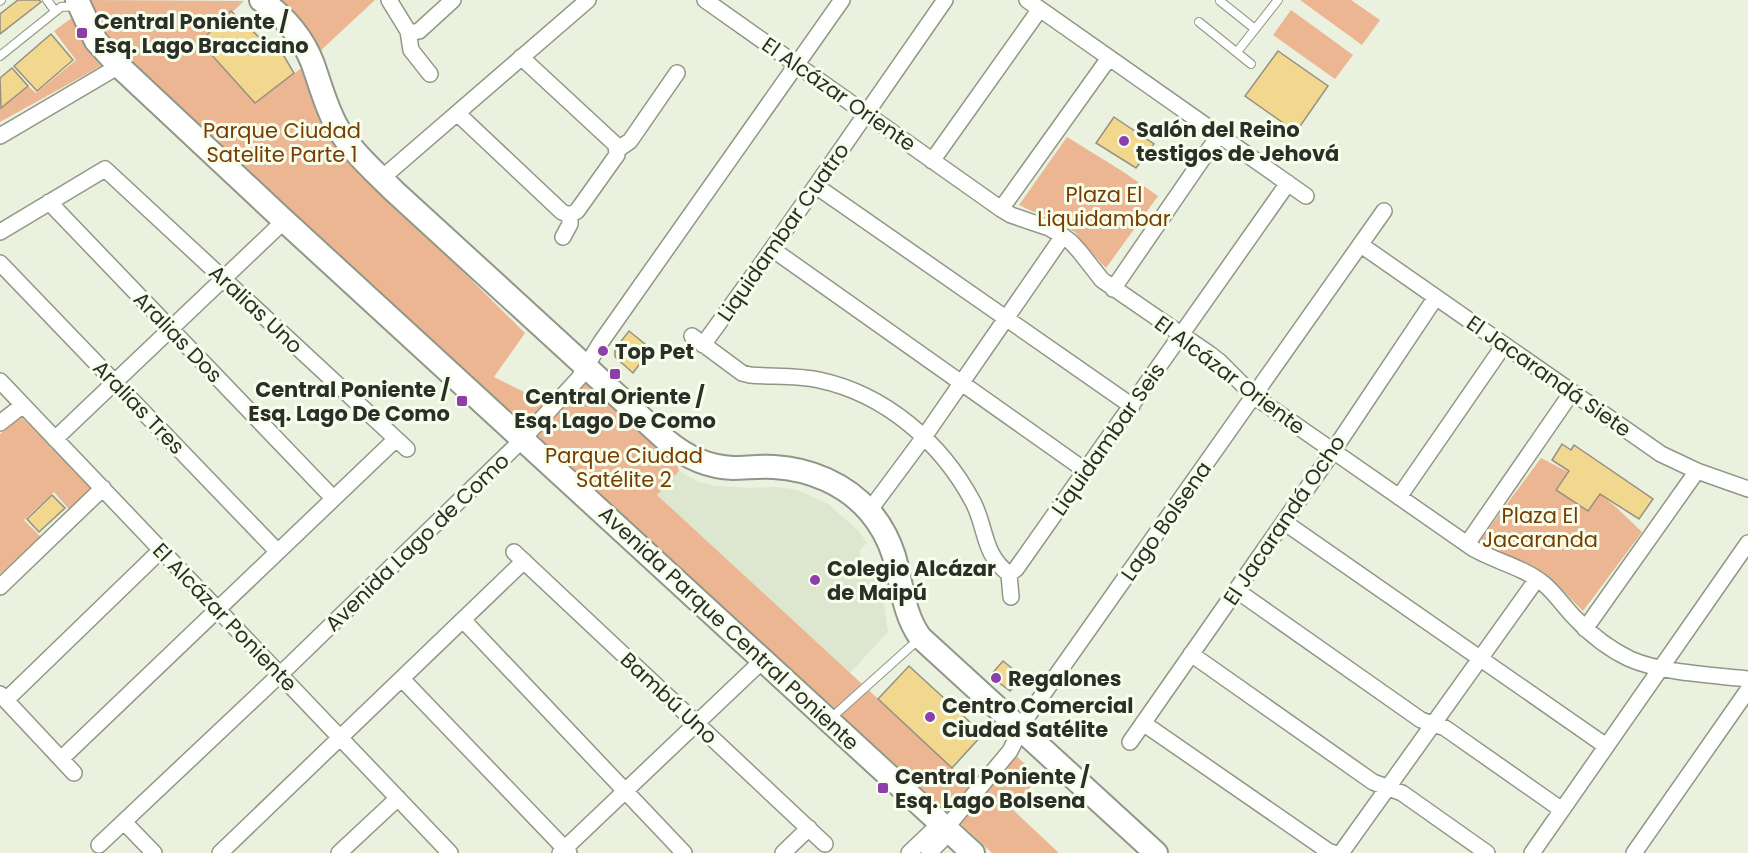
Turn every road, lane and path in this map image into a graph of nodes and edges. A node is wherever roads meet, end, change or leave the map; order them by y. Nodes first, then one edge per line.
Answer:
1 (47, 0) edge
2 (261, 0) edge
3 (389, 0) edge
4 (453, 0) edge
5 (705, 0) edge
6 (842, 0) edge
7 (945, 0) edge
8 (1027, 0) edge
9 (1220, 1) edge
10 (1276, 1) edge
11 (79, 3) edge
12 (577, 3) edge
13 (1040, 9) junction
14 (55, 11) junction
15 (1199, 22) dead end
16 (1255, 29) junction
17 (408, 31) junction
18 (1237, 52) junction
19 (0, 56) edge
20 (521, 57) junction
21 (1109, 58) junction
22 (1251, 64) dead end
23 (797, 65) junction
24 (119, 66) junction
25 (677, 73) dead end
26 (430, 74) dead end
27 (457, 114) junction
28 (866, 114) junction
29 (1219, 135) junction
30 (0, 136) edge
31 (617, 150) junction
32 (932, 161) junction
33 (382, 178) junction
34 (1288, 183) junction
35 (816, 186) junction
36 (1306, 196) dead end
37 (49, 202) junction
38 (1001, 209) junction
39 (1384, 211) dead end
40 (570, 215) junction
41 (284, 221) junction
42 (0, 232) edge
43 (1063, 236) junction
44 (563, 237) dead end
45 (1361, 244) junction
46 (772, 249) junction
47 (0, 263) edge
48 (223, 279) junction
49 (1113, 289) junction
50 (1436, 297) junction
51 (1006, 319) junction
52 (170, 329) junction
53 (1182, 335) junction
54 (1504, 345) junction
55 (586, 366) junction
56 (0, 381) edge
57 (115, 382) junction
58 (962, 382) junction
59 (1572, 392) junction
60 (1254, 396) junction
61 (23, 405) junction
62 (1132, 406) junction
63 (0, 423) edge
64 (924, 436) junction
65 (55, 439) junction
66 (523, 440) junction
67 (1333, 450) junction
68 (1086, 471) junction
69 (1697, 471) junction
70 (103, 488) junction
71 (1748, 489) edge
72 (1399, 497) junction
73 (333, 498) junction
74 (868, 511) junction
75 (1284, 522) junction
76 (1748, 543) edge
77 (1467, 544) junction
78 (161, 550) junction
79 (277, 551) junction
80 (1009, 574) junction
81 (1537, 579) junction
82 (0, 587) edge
83 (1236, 590) junction
84 (1011, 597) dead end
85 (217, 608) junction
86 (463, 620) junction
87 (1586, 628) junction
88 (920, 637) junction
89 (1191, 654) junction
90 (1480, 658) junction
91 (763, 660) junction
92 (1660, 668) junction
93 (280, 674) junction
94 (402, 679) junction
95 (1748, 679) edge
96 (1748, 690) edge
97 (3, 697) edge
98 (829, 720) junction
99 (696, 723) junction
100 (1143, 723) junction
101 (1433, 724) junction
102 (1021, 730) junction
103 (340, 738) junction
104 (1130, 742) dead end
105 (1606, 746) junction
106 (61, 759) junction
107 (74, 772) dead end
108 (1388, 787) junction
109 (625, 791) junction
110 (398, 798) junction
111 (1562, 810) junction
112 (124, 822) junction
113 (809, 828) junction
114 (946, 828) junction
115 (825, 844) dead end
116 (99, 845) dead end
117 (564, 852) edge
118 (154, 853) edge
119 (220, 853) edge
120 (339, 853) edge
121 (450, 853) edge
122 (684, 853) edge
123 (783, 853) edge
124 (909, 853) edge
125 (929, 853) edge
126 (973, 853) edge
127 (1156, 853) edge
128 (1334, 853) edge
129 (1341, 853) edge
130 (1487, 853) edge
131 (1532, 853) edge
132 (1634, 853) edge

1 - 14 lane
2 - 33 street
3 - 17 street
4 - 17 street
5 - 23 street, El Alcázar Oriente
6 - 23 street, Avenida Lago de Como
7 - 28 street, Liquidambar Cuatro
8 - 13 street
9 - 16 lane
10 - 16 lane
11 - 14 lane
11 - 24 street, Avenida Parque Central Poniente
12 - 20 street
13 - 21 street
13 - 32 street
14 - 19 lane
15 - 18 lane
16 - 18 lane
17 - 26 street
18 - 22 lane
20 - 27 street
20 - 31 street
21 - 29 street
21 - 38 street
23 - 28 street, El Alcázar Oriente
23 - 55 street, Avenida Lago de Como
24 - 30 street
24 - 41 street, Avenida Parque Central Poniente
25 - 31 street
27 - 33 street
27 - 40 street
28 - 32 street, El Alcázar Oriente
28 - 35 street, Liquidambar Cuatro
29 - 34 street
29 - 49 street
31 - 40 street
32 - 38 street, El Alcázar Oriente
33 - 55 street
34 - 36 street
34 - 53 street, Liquidambar Seis
35 - 46 street, Liquidambar Cuatro
35 - 51 street
37 - 42 street
37 - 48 street, Aralias Uno
37 - 52 street, Aralias Dos
38 - 43 street, El Alcázar Oriente
39 - 45 street, Lago Bolsena
40 - 44 street
41 - 48 street
41 - 66 street, Avenida Parque Central Poniente
43 - 49 street, El Alcázar Oriente
43 - 51 street
45 - 50 street, El Jacarandá Siete
45 - 60 street, Lago Bolsena
46 - 58 street
46 - 64 street, Liquidambar Cuatro
47 - 57 street, Aralias Tres
48 - 52 street
48 - 73 street, Aralias Uno
49 - 53 street, El Alcázar Oriente
50 - 54 street, El Jacarandá Siete
50 - 67 street, El Jacarandá Ocho
51 - 58 street
51 - 62 street
52 - 57 street
52 - 73 street, Aralias Dos
53 - 60 street, El Alcázar Oriente
53 - 62 street, Liquidambar Seis
54 - 59 street, El Jacarandá Siete
54 - 72 street
55 - 66 street, Avenida Lago de Como
55 - 74 street
56 - 61 street, El Alcázar Poniente
57 - 65 street
57 - 79 street, Aralias Tres
58 - 64 street
58 - 68 street
59 - 69 street, El Jacarandá Siete
59 - 77 street
60 - 67 street, El Alcázar Oriente
60 - 102 street, Lago Bolsena
61 - 63 street
61 - 65 street, El Alcázar Poniente
62 - 68 street, Liquidambar Seis
64 - 74 street
64 - 80 street
65 - 70 street, El Alcázar Poniente
66 - 91 street, Avenida Parque Central Poniente
66 - 93 street, Avenida Lago de Como
67 - 72 street, El Alcázar Oriente
67 - 75 street, El Jacarandá Ocho
68 - 80 street, Liquidambar Seis
69 - 71 street, El Jacarandá Siete
69 - 87 street
70 - 78 street, El Alcázar Poniente
70 - 82 street
72 - 77 street, El Alcázar Oriente
73 - 79 street
74 - 88 street
75 - 83 street, El Jacarandá Ocho
75 - 90 street
76 - 92 street
77 - 81 street, El Alcázar Oriente
78 - 85 street, El Alcázar Poniente
78 - 97 street
79 - 85 street
80 - 84 street
81 - 87 street, El Alcázar Oriente
81 - 90 street
83 - 89 street, El Jacarandá Ocho
83 - 101 street
85 - 93 street, El Alcázar Poniente
85 - 106 street
86 - 94 street
86 - 99 street, Bambú Uno
86 - 109 street
87 - 92 street, El Alcázar Oriente
88 - 98 lane
88 - 102 street
89 - 100 street, El Jacarandá Ocho
89 - 108 street
90 - 101 street
90 - 105 street
91 - 98 street, Avenida Parque Central Poniente
91 - 99 street
92 - 95 street, El Alcázar Oriente
92 - 105 street
93 - 103 street, El Alcázar Poniente
93 - 112 street, Avenida Lago de Como
94 - 103 street
94 - 117 street
96 - 132 street
97 - 106 street
98 - 114 street, Avenida Parque Central Poniente
99 - 109 street
99 - 113 street, Bambú Uno
100 - 104 street, El Jacarandá Ocho
100 - 128 street
101 - 108 street
101 - 111 street
102 - 114 street, Lago Bolsena
102 - 127 street
103 - 110 street, El Alcázar Poniente
103 - 119 street
105 - 111 street
106 - 107 street
108 - 129 street
108 - 130 street
109 - 117 street
109 - 122 street
110 - 120 street
110 - 121 street, El Alcázar Poniente
111 - 131 street
112 - 116 street, Avenida Lago de Como
112 - 118 street
113 - 115 street, Bambú Uno
113 - 123 street
114 - 124 street, Lago Bolsena
114 - 125 street, Lago Bolsena
114 - 126 street, Avenida Parque Central Poniente

